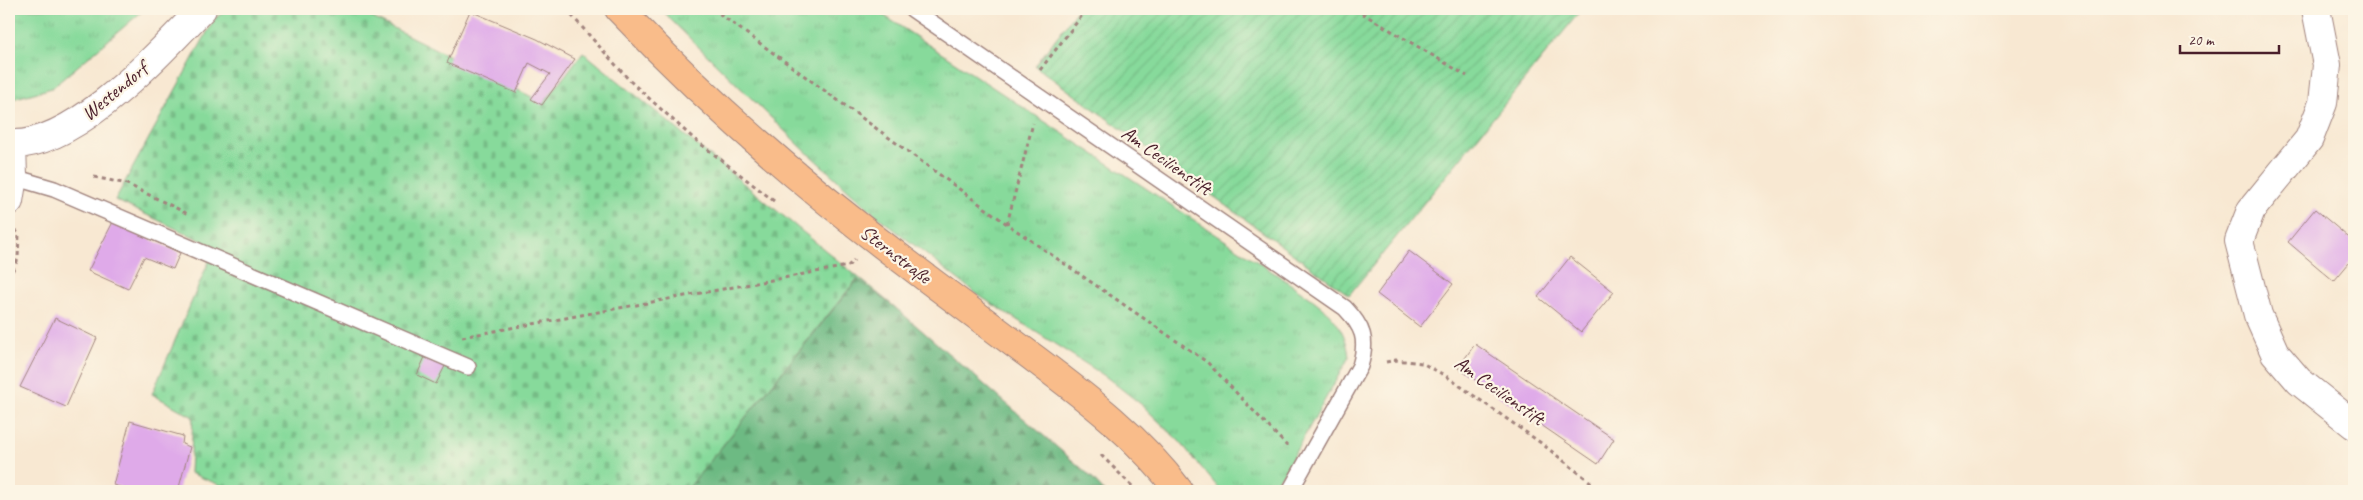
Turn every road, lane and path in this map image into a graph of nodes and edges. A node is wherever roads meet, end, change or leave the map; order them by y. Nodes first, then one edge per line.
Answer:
1 (24, 9) edge
2 (202, 9) edge
3 (620, 9) edge
4 (713, 9) edge
5 (1087, 9) edge
6 (1355, 9) edge
7 (2316, 9) edge
8 (919, 10) edge
9 (9, 11) edge
10 (1468, 76) dead end
11 (1027, 88) junction
12 (10, 144) edge
13 (1026, 149) dead end
14 (11, 189) edge
15 (1007, 224) junction
16 (14, 228) dead end
17 (872, 237) junction
18 (9, 278) edge
19 (420, 345) junction
20 (1360, 366) junction
21 (468, 367) dead end
22 (2354, 425) edge
23 (1306, 466) junction
24 (9, 485) edge
25 (14, 491) edge
26 (1179, 491) edge
27 (1290, 491) edge
28 (1602, 491) edge

1 - 9 path
2 - 12 street, Westendorf
3 - 17 main road, Sternstraße
4 - 15 path
5 - 11 path
6 - 10 path
7 - 22 street
8 - 11 lane, Am Cecilienstift
11 - 20 lane, Am Cecilienstift
12 - 14 street
13 - 15 path
14 - 19 lane
15 - 23 path
16 - 18 path
17 - 19 path
17 - 26 main road, Sternstraße
19 - 21 lane
20 - 23 lane, Am Cecilienstift
20 - 28 path, Am Cecilienstift
23 - 27 lane, Am Cecilienstift
24 - 25 path

